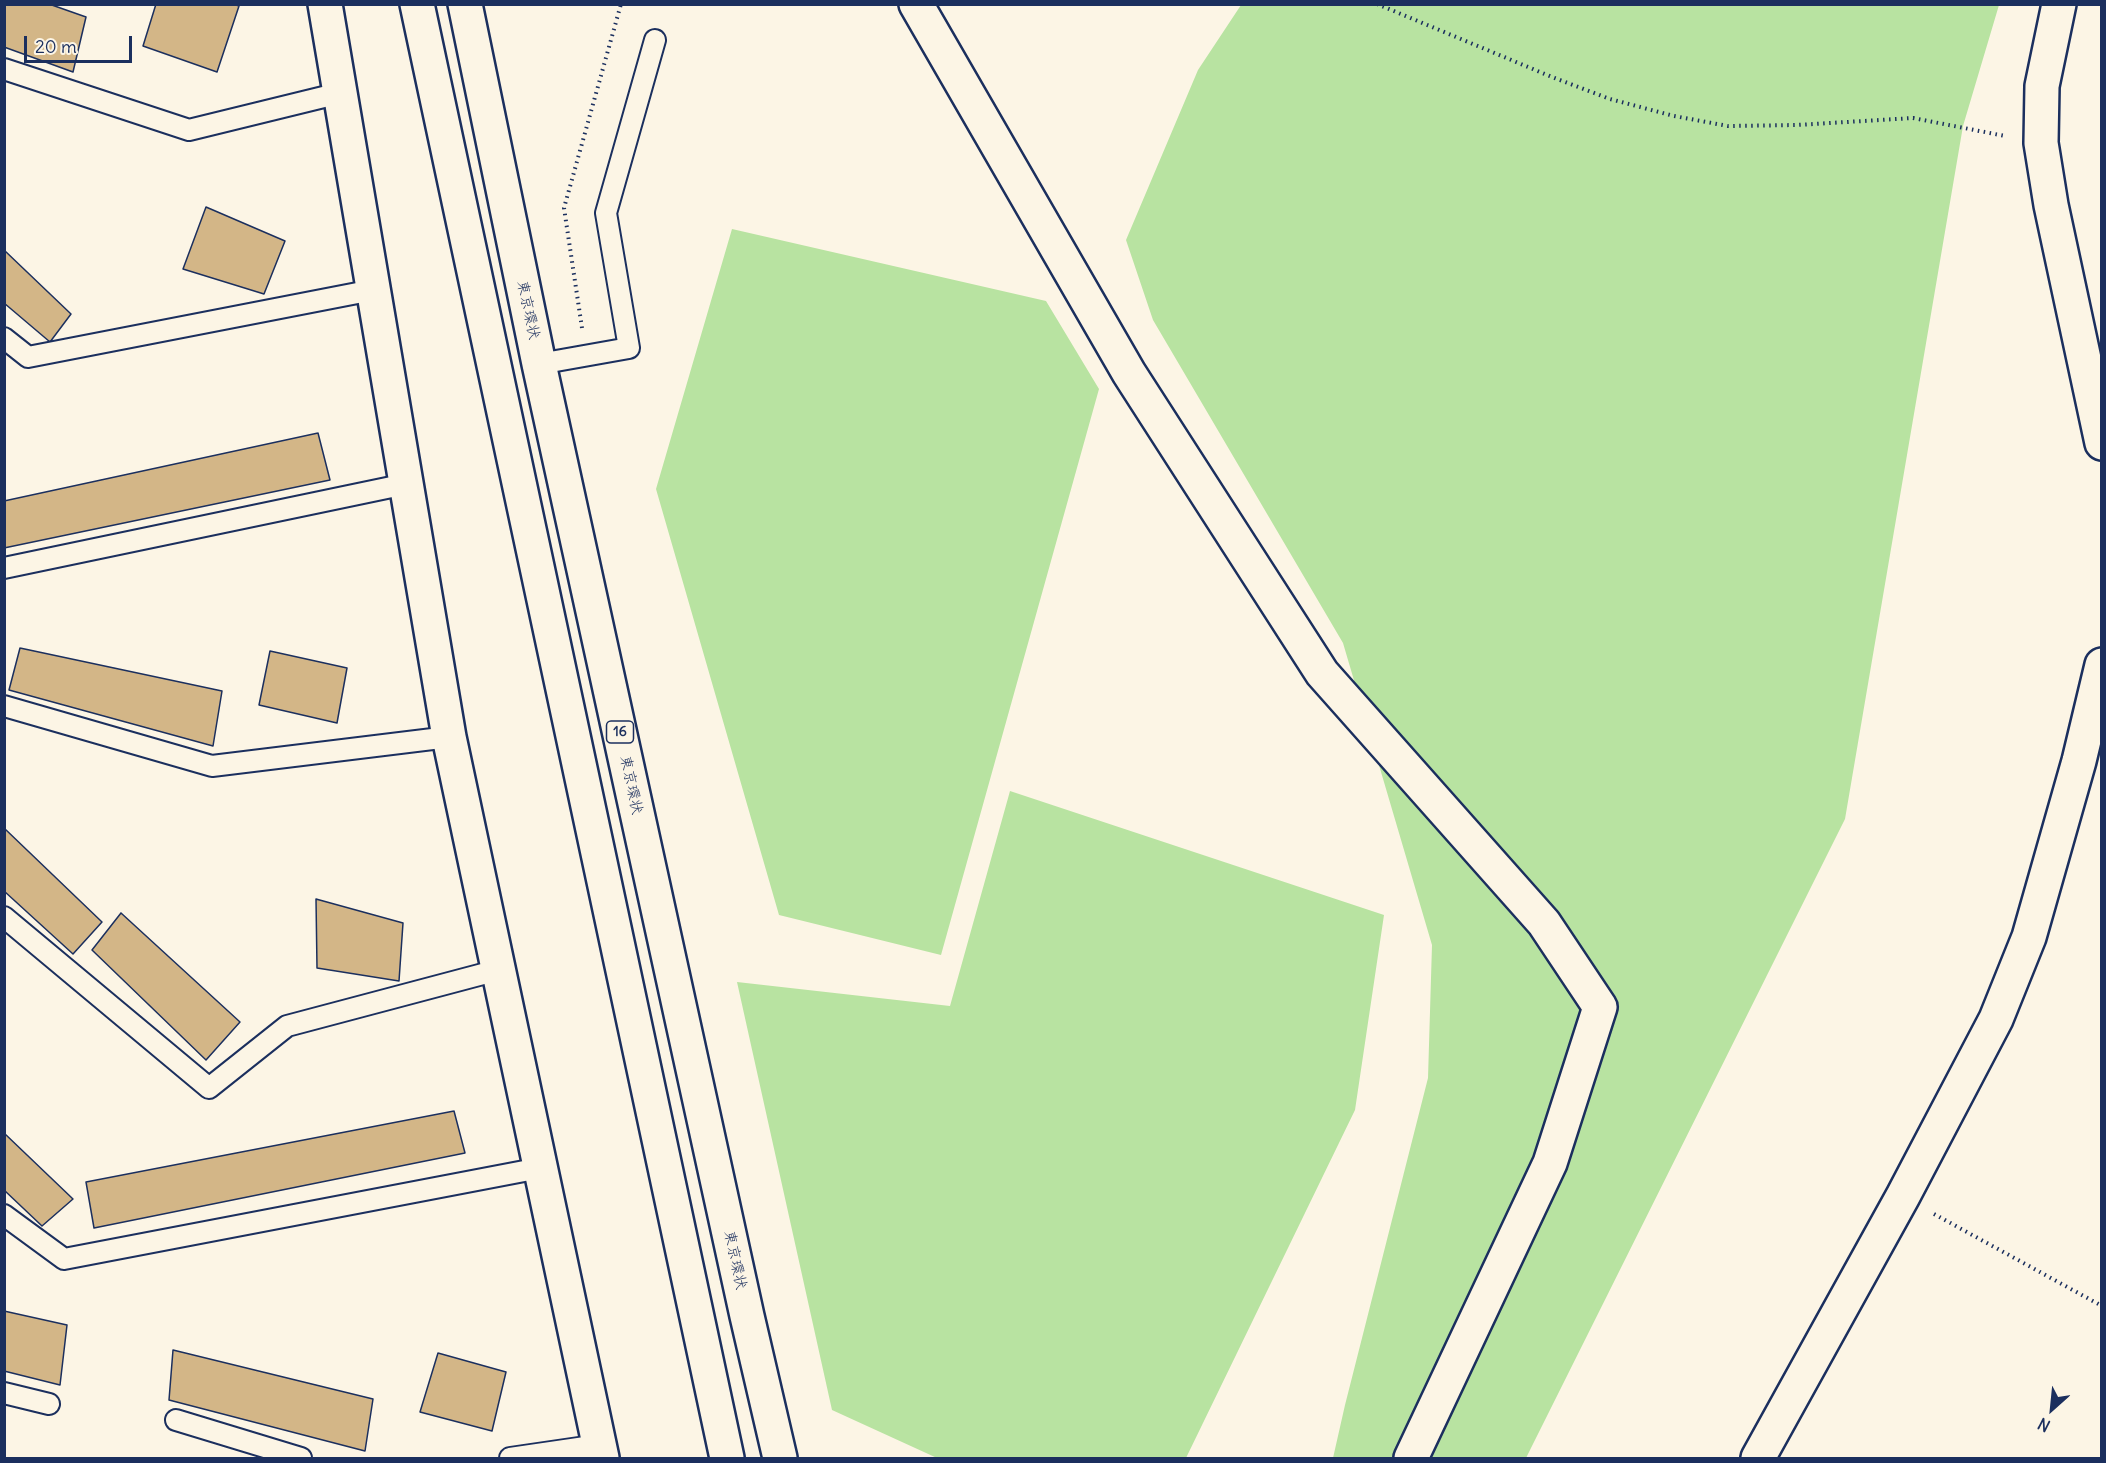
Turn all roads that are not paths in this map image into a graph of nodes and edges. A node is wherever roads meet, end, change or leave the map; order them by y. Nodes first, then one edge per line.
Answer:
1 (325, 4) edge
2 (417, 4) edge
3 (465, 4) edge
4 (916, 4) edge
5 (2059, 4) edge
6 (655, 40) dead end
7 (4, 69) edge
8 (340, 93) junction
9 (373, 290) junction
10 (4, 338) edge
11 (539, 364) junction
12 (2102, 443) edge
13 (406, 484) junction
14 (4, 568) edge
15 (2102, 665) edge
16 (4, 706) edge
17 (449, 737) junction
18 (4, 917) edge
19 (498, 970) junction
20 (540, 1168) junction
21 (4, 1215) edge
22 (4, 1393) edge
23 (49, 1404) dead end
24 (176, 1420) dead end
25 (600, 1452) edge
26 (301, 1458) edge
27 (510, 1458) edge
28 (727, 1458) edge
29 (780, 1458) edge
30 (1411, 1458) edge
31 (1758, 1458) edge

1 - 8 main road
2 - 28 main road
3 - 11 main road, 東京環状 / 16
4 - 30 main road
5 - 12 main road
6 - 11 lane
7 - 8 lane
8 - 9 main road
9 - 10 lane
9 - 13 main road
11 - 29 main road, 東京環状 / 16
13 - 14 lane
13 - 17 main road
15 - 31 main road
16 - 17 lane
17 - 19 main road
18 - 19 lane
19 - 20 main road
20 - 21 lane
20 - 25 main road
22 - 23 lane
24 - 26 lane
25 - 27 lane

